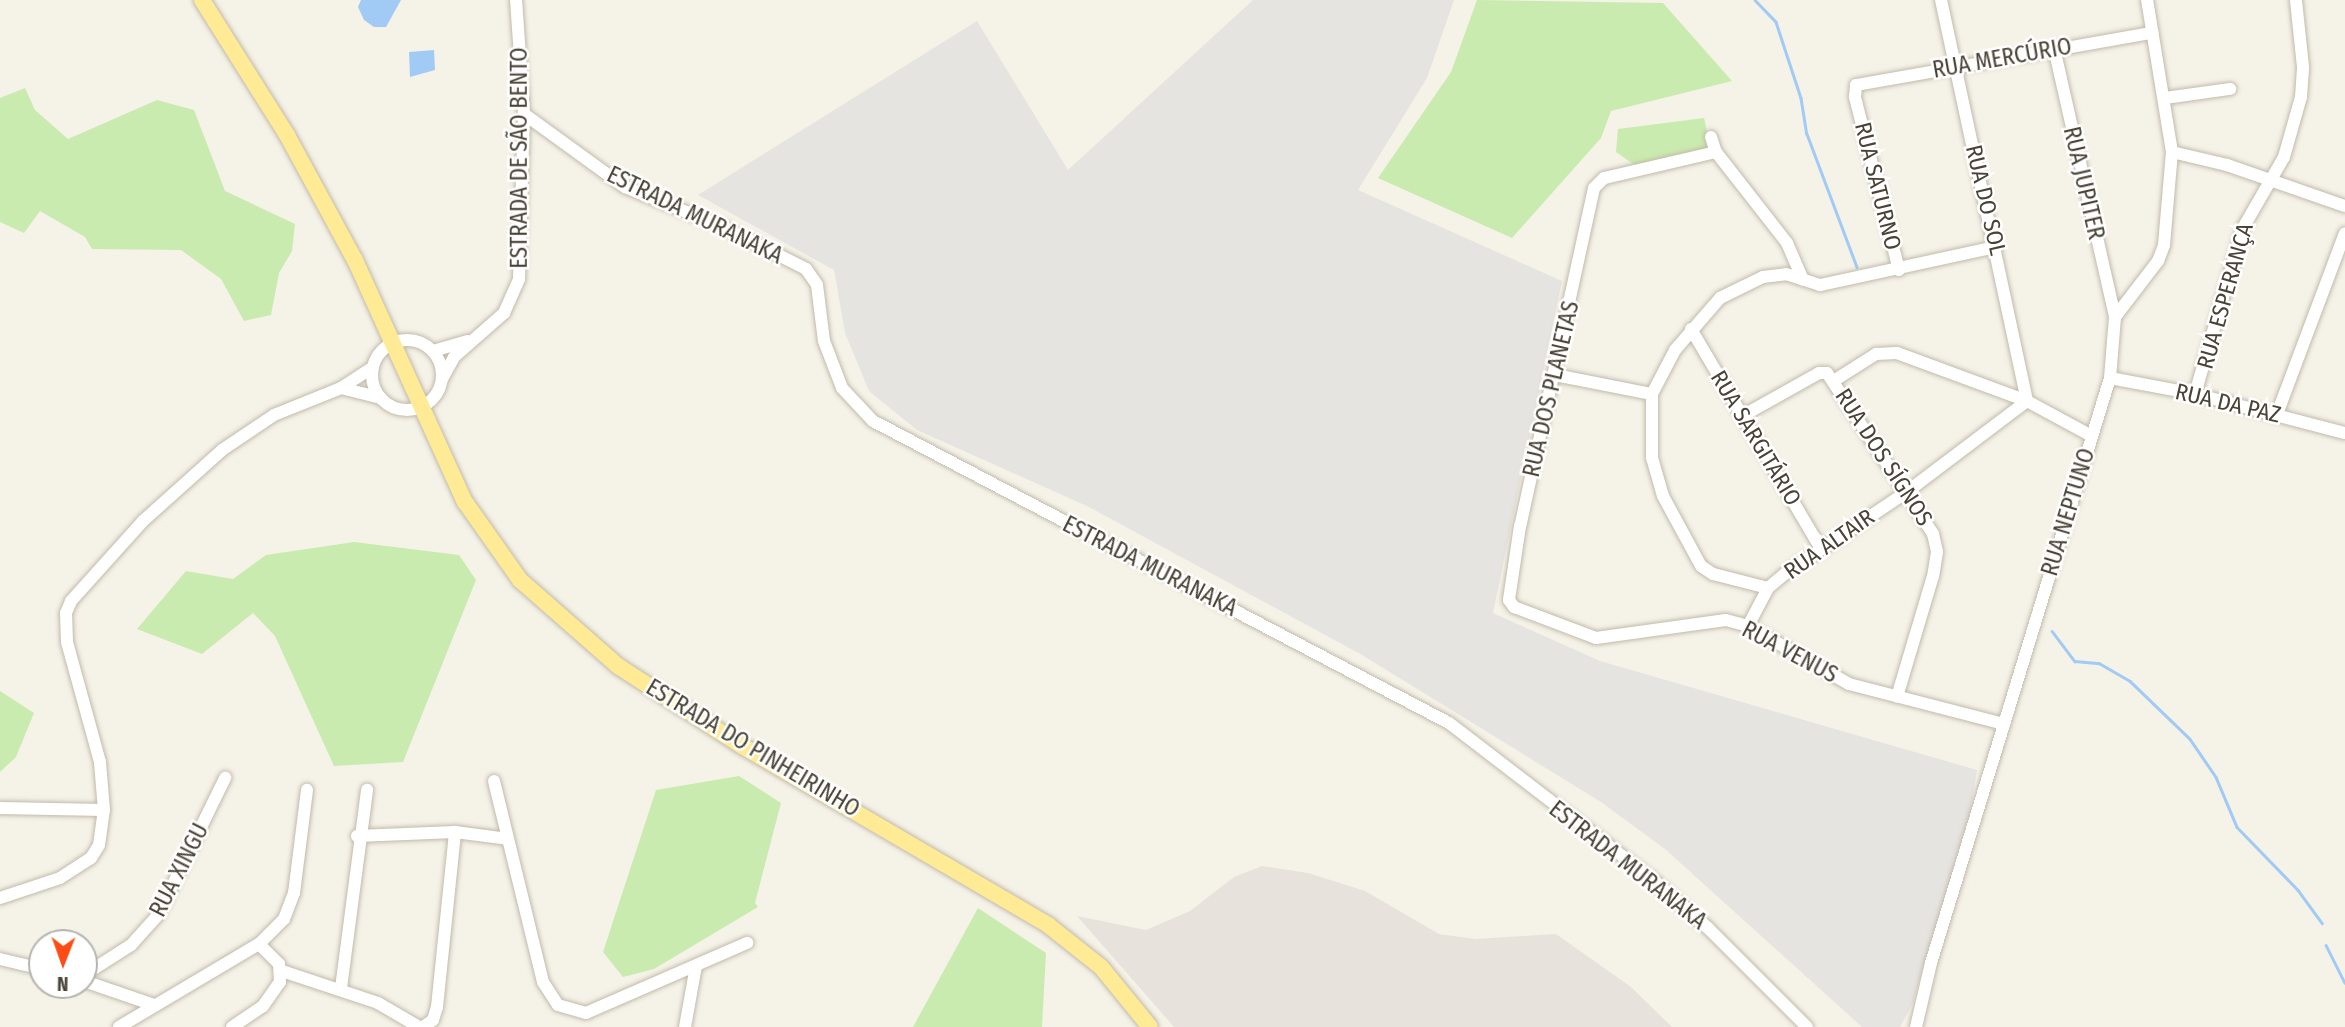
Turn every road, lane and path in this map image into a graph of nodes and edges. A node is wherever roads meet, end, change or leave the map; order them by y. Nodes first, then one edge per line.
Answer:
1 (202, 0) edge
2 (516, 0) edge
3 (1941, 0) edge
4 (2147, 0) edge
5 (2296, 0) edge
6 (2152, 33) junction
7 (2054, 48) junction
8 (1955, 64) junction
9 (1855, 87) joint
10 (2230, 89) dead end
11 (2165, 98) junction
12 (524, 114) junction
13 (1711, 137) dead end
14 (1716, 152) junction
15 (2172, 152) junction
16 (2269, 182) junction
17 (2345, 206) edge
18 (2345, 233) edge
19 (1996, 247) junction
20 (1899, 270) junction
21 (1803, 280) junction
22 (2115, 317) junction
23 (1690, 329) junction
24 (472, 339) junction
25 (395, 342) junction
26 (433, 351) junction
27 (373, 367) junction
28 (1555, 375) junction
29 (2110, 378) junction
30 (442, 379) junction
31 (1835, 380) junction
32 (341, 388) junction
33 (1652, 394) junction
34 (2195, 394) junction
35 (381, 398) junction
36 (2027, 401) junction
37 (422, 406) junction
38 (2277, 414) junction
39 (1744, 415) junction
40 (2345, 433) edge
41 (2090, 435) junction
42 (1908, 491) junction
43 (1820, 547) junction
44 (1768, 587) junction
45 (1507, 591) joint
46 (1748, 626) junction
47 (1897, 697) junction
48 (2004, 724) junction
49 (225, 778) dead end
50 (494, 780) dead end
51 (307, 790) dead end
52 (367, 790) dead end
53 (0, 807) edge
54 (104, 810) junction
55 (455, 832) junction
56 (358, 836) junction
57 (508, 839) junction
58 (0, 898) edge
59 (747, 943) dead end
60 (259, 944) junction
61 (0, 959) edge
62 (28, 966) edge
63 (696, 966) junction
64 (98, 968) edge
65 (282, 971) junction
66 (98, 983) edge
67 (341, 988) junction
68 (154, 1005) junction
69 (119, 1027) edge
70 (232, 1027) edge
71 (421, 1027) edge
72 (685, 1027) edge
73 (1150, 1027) edge
74 (1807, 1027) edge
75 (1916, 1027) edge

1 - 25 main road, ESTRADA DO PINHEIRINHO
2 - 12 street, ESTRADA DE SÃO BENTO
3 - 8 street, RUA DO SOL
4 - 6 street
5 - 16 street, RUA ESPERANÇA
6 - 7 street, RUA MERCÚRIO
6 - 11 street
7 - 8 street, RUA MERCÚRIO
7 - 22 street, RUA JUPITER
8 - 9 street, RUA MERCÚRIO
8 - 19 street, RUA DO SOL
9 - 20 street, RUA SATURNO
10 - 11 street
11 - 15 street
12 - 24 street, ESTRADA DE SÃO BENTO
12 - 74 street, ESTRADA MURANAKA
13 - 14 street
14 - 21 street
14 - 28 street, RUA DOS PLANETAS
15 - 16 street
15 - 22 street
16 - 17 street
16 - 34 street, RUA ESPERANÇA
18 - 38 street
19 - 20 street
19 - 36 street, RUA DO SOL
20 - 21 street, RUA SATURNO
21 - 23 street, RUA SATURNO
22 - 29 street, RUA NEPTUNO
23 - 33 street, RUA SATURNO
23 - 39 street, RUA SARGITÁRIO
24 - 26 street, ESTRADA DE SÃO BENTO
24 - 30 street, ESTRADA DE SÃO BENTO
25 - 26 street
25 - 27 street
25 - 37 main road, ESTRADA DO PINHEIRINHO
26 - 30 street
27 - 32 street
27 - 35 street
28 - 33 street
28 - 45 street, RUA DOS PLANETAS
29 - 34 street, RUA DA PAZ
29 - 41 street, RUA NEPTUNO
30 - 37 street
31 - 36 street
31 - 39 street
31 - 42 street, RUA DOS SÍGNOS
32 - 35 street
32 - 54 street
33 - 44 street
34 - 38 street, RUA DA PAZ
35 - 37 street
36 - 41 street
36 - 42 street, RUA ALTAIR
37 - 73 main road, ESTRADA DO PINHEIRINHO
38 - 40 street, RUA DA PAZ
39 - 43 street, RUA SARGITÁRIO
41 - 48 street, RUA NEPTUNO
42 - 43 street, RUA ALTAIR
42 - 47 street, RUA DOS SÍGNOS
43 - 44 street, RUA ALTAIR
44 - 46 street
45 - 46 street, RUA VENUS
46 - 47 street, RUA VENUS
47 - 48 street, RUA VENUS
48 - 75 street, RUA NEPTUNO
49 - 64 street, RUA XINGU
50 - 57 street
51 - 60 street
52 - 56 street
53 - 54 street
54 - 58 street
55 - 56 street
55 - 57 street
55 - 71 street
56 - 67 street
57 - 63 street
59 - 63 street
60 - 65 street
60 - 68 street
61 - 62 street
63 - 72 street
65 - 67 street
65 - 70 street
66 - 68 street
67 - 71 street
68 - 69 street

